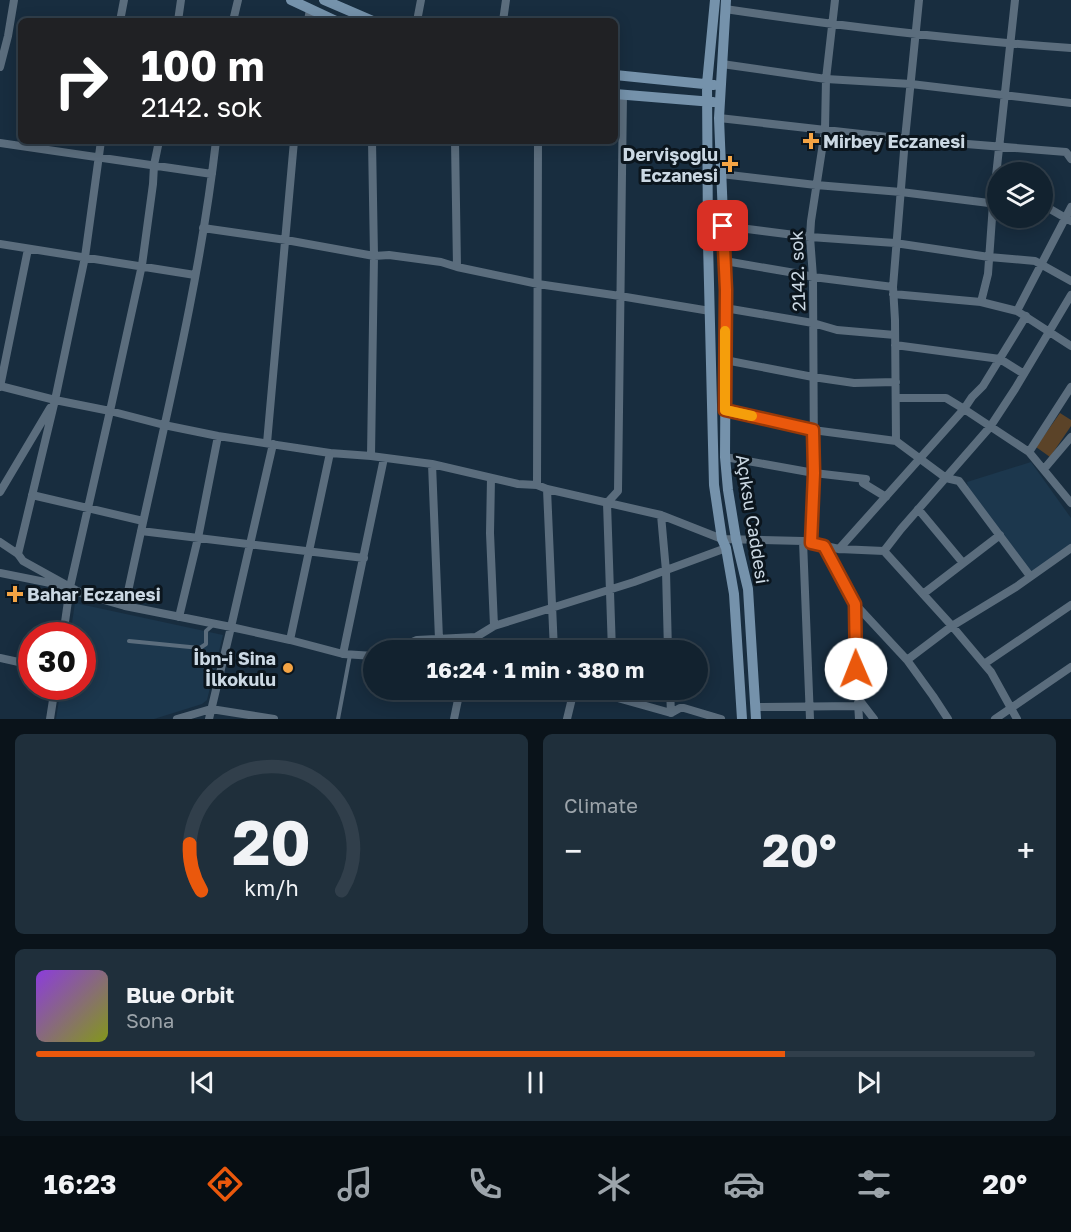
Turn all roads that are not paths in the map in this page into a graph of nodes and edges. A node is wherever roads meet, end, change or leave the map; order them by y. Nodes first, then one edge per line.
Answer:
1 (14, 0) edge
2 (123, 0) edge
3 (181, 0) edge
4 (238, 0) edge
5 (291, 0) edge
6 (324, 0) edge
7 (421, 0) edge
8 (506, 0) edge
9 (715, 0) edge
10 (835, 0) edge
11 (919, 0) edge
12 (1015, 0) edge
13 (726, 5) edge
14 (310, 9) junction
15 (120, 18) edge
16 (178, 18) edge
17 (234, 18) edge
18 (308, 18) edge
19 (330, 18) edge
20 (366, 18) edge
21 (418, 18) edge
22 (503, 18) edge
23 (832, 25) junction
24 (915, 34) junction
25 (1010, 44) junction
26 (1071, 48) edge
27 (722, 64) junction
28 (0, 67) edge
29 (618, 75) edge
30 (826, 79) junction
31 (707, 84) junction
32 (911, 84) junction
33 (720, 85) junction
34 (619, 94) edge
35 (1005, 96) junction
36 (707, 102) junction
37 (719, 102) junction
38 (1071, 103) edge
39 (719, 118) junction
40 (825, 130) junction
41 (905, 139) junction
42 (0, 143) edge
43 (101, 144) edge
44 (158, 144) edge
45 (216, 144) edge
46 (294, 144) edge
47 (372, 144) edge
48 (455, 144) edge
49 (538, 144) edge
50 (1000, 146) junction
51 (99, 159) junction
52 (1071, 159) edge
53 (999, 162) edge
54 (154, 165) junction
55 (212, 174) junction
56 (721, 174) junction
57 (816, 185) junction
58 (901, 192) junction
59 (987, 203) edge
60 (1071, 207) edge
61 (1053, 211) edge
62 (1068, 219) edge
63 (723, 226) junction
64 (203, 228) junction
65 (992, 228) edge
66 (810, 237) junction
67 (286, 240) junction
68 (895, 243) junction
69 (0, 244) edge
70 (28, 249) junction
71 (374, 256) junction
72 (85, 257) junction
73 (989, 257) junction
74 (725, 261) junction
75 (1042, 264) junction
76 (142, 265) junction
77 (457, 267) junction
78 (195, 274) junction
79 (813, 277) junction
80 (1071, 281) edge
81 (538, 284) junction
82 (893, 290) junction
83 (1071, 295) edge
84 (620, 296) junction
85 (981, 302) junction
86 (725, 308) junction
87 (710, 311) junction
88 (1017, 311) junction
89 (1026, 316) junction
90 (813, 323) junction
91 (1049, 332) junction
92 (895, 335) junction
93 (895, 345) junction
94 (1071, 346) edge
95 (1000, 359) junction
96 (725, 360) junction
97 (1024, 374) junction
98 (813, 377) junction
99 (896, 382) junction
100 (0, 387) edge
101 (1071, 387) edge
102 (896, 398) junction
103 (55, 400) junction
104 (964, 409) junction
105 (725, 410) junction
106 (110, 411) junction
107 (164, 425) junction
108 (990, 427) junction
109 (813, 430) junction
110 (218, 436) junction
111 (1071, 437) edge
112 (896, 441) junction
113 (270, 443) junction
114 (1029, 452) junction
115 (330, 453) junction
116 (370, 456) junction
117 (725, 457) junction
118 (384, 458) junction
119 (919, 460) junction
120 (432, 464) junction
121 (1044, 469) junction
122 (814, 473) junction
123 (491, 478) junction
124 (946, 478) junction
125 (537, 485) junction
126 (547, 489) junction
127 (0, 492) edge
128 (32, 495) junction
129 (886, 497) junction
130 (1071, 502) edge
131 (607, 503) junction
132 (87, 508) junction
133 (918, 509) junction
134 (661, 515) junction
135 (143, 521) junction
136 (141, 531) junction
137 (1000, 536) junction
138 (198, 538) junction
139 (736, 538) junction
140 (0, 542) edge
141 (807, 542) junction
142 (250, 543) junction
143 (724, 544) junction
144 (824, 546) junction
145 (1071, 548) edge
146 (839, 549) junction
147 (309, 551) junction
148 (884, 551) junction
149 (18, 554) junction
150 (363, 558) junction
151 (963, 563) junction
152 (666, 571) junction
153 (0, 573) edge
154 (1030, 576) junction
155 (70, 587) junction
156 (609, 589) junction
157 (923, 594) junction
158 (855, 604) junction
159 (1071, 605) edge
160 (125, 606) junction
161 (552, 608) junction
162 (178, 617) junction
163 (65, 622) edge
164 (214, 624) junction
165 (494, 626) junction
166 (952, 626) junction
167 (231, 627) junction
168 (476, 637) junction
169 (439, 639) junction
170 (290, 640) junction
171 (417, 640) edge
172 (474, 640) edge
173 (553, 640) edge
174 (611, 640) edge
175 (668, 640) edge
176 (129, 641) dead end
177 (347, 654) junction
178 (363, 655) edge
179 (0, 658) edge
180 (907, 660) junction
181 (18, 662) edge
182 (984, 664) junction
183 (1071, 667) edge
184 (857, 697) junction
185 (53, 700) edge
186 (458, 700) edge
187 (572, 700) edge
188 (633, 700) edge
189 (670, 700) edge
190 (810, 706) junction
191 (858, 706) junction
192 (756, 707) junction
193 (680, 708) junction
194 (211, 709) junction
195 (1011, 709) junction
196 (671, 713) junction
197 (50, 719) edge
198 (177, 719) edge
199 (209, 719) edge
200 (274, 719) edge
201 (338, 719) edge
202 (454, 719) edge
203 (567, 719) edge
204 (678, 719) edge
205 (721, 719) edge
206 (742, 719) edge
207 (756, 719) edge
208 (810, 719) edge
209 (859, 719) edge
210 (874, 719) edge
211 (948, 719) edge
212 (995, 719) edge
213 (1017, 719) edge

1 - 28 street
2 - 15 street
3 - 16 street
4 - 17 street
5 - 14 main road
6 - 20 main road
7 - 21 street
8 - 22 street
9 - 31 main road, Açıksu Caddesi
10 - 23 street, 2142. sok
11 - 24 street
12 - 25 street
13 - 23 street
13 - 27 main road, Açıksu Caddesi
14 - 18 street
14 - 19 main road
23 - 24 street
23 - 30 street, 2142. sok
24 - 25 street
24 - 32 street
25 - 26 street
25 - 35 street
27 - 30 street
27 - 33 main road, Açıksu Caddesi
29 - 31 main road
30 - 32 street
30 - 40 street, 2142. sok
31 - 33 main road
31 - 36 main road, Açıksu Caddesi
32 - 35 street
32 - 41 street
33 - 37 main road, Açıksu Caddesi
34 - 36 main road
34 - 84 street
35 - 38 street
35 - 50 street
36 - 37 main road
36 - 87 main road, Açıksu Caddesi
37 - 39 main road, Açıksu Caddesi
39 - 40 street
39 - 56 main road, Açıksu Caddesi
40 - 41 street
40 - 57 street, 2142. sok
41 - 50 street
41 - 58 street
42 - 51 street
43 - 51 street
44 - 54 street
45 - 55 street
46 - 67 street
47 - 71 street
48 - 77 street
49 - 81 street
50 - 52 street
50 - 53 street
51 - 54 street
51 - 72 street
54 - 55 street
54 - 76 street
55 - 64 street
56 - 57 street
56 - 63 main road, Açıksu Caddesi
57 - 58 street
57 - 66 street, 2142. sok
58 - 59 street
58 - 68 street
60 - 62 street
61 - 62 street
62 - 75 street
63 - 66 street
63 - 74 main road, Açıksu Caddesi
64 - 67 street
64 - 78 street
65 - 73 street
66 - 68 street
66 - 79 street, 2142. sok
67 - 71 street
67 - 113 street
68 - 73 street
68 - 82 street
69 - 70 street
70 - 72 street
70 - 100 street
71 - 77 street
71 - 116 street
72 - 76 street
72 - 103 street
73 - 75 street
73 - 85 street
74 - 79 street
74 - 86 main road, Açıksu Caddesi
75 - 80 street
75 - 88 street
76 - 78 street
76 - 106 street
77 - 81 street
78 - 107 street
79 - 82 street
79 - 90 street, 2142. sok
81 - 84 street
81 - 125 street
82 - 85 street
82 - 92 street
83 - 91 street
84 - 87 street
84 - 131 street
85 - 88 street
86 - 90 street
86 - 96 main road, Açıksu Caddesi
87 - 143 main road, Açıksu Caddesi
88 - 89 street
89 - 91 street
89 - 95 street
90 - 92 street
90 - 98 street, 2142. sok
91 - 94 street
91 - 97 street
92 - 93 street
93 - 95 street
93 - 99 street
95 - 97 street
95 - 104 street
96 - 98 street
96 - 105 main road, Açıksu Caddesi
97 - 108 street
98 - 99 street
98 - 109 street, 2142. sok
99 - 102 street
100 - 103 street
101 - 114 street
102 - 104 street
102 - 112 street
103 - 106 street
103 - 127 street
103 - 128 street
104 - 108 street
104 - 119 street
105 - 109 street
105 - 117 main road, Açıksu Caddesi
106 - 107 street
106 - 132 street
107 - 110 street
107 - 135 street
108 - 114 street
108 - 124 street
109 - 112 street
109 - 122 street, 2142. sok
110 - 113 street
110 - 138 street
111 - 121 street
112 - 119 street
113 - 115 street
113 - 142 street
114 - 121 street
115 - 116 street
115 - 147 street
116 - 118 street
117 - 122 street
117 - 139 main road, Açıksu Caddesi
118 - 120 street
118 - 150 street
119 - 124 street
119 - 129 street
120 - 123 street
120 - 169 street
121 - 130 street
122 - 129 street
122 - 141 street, 2142. sok
123 - 125 street
123 - 165 street
124 - 133 street
124 - 137 street
125 - 126 street
126 - 131 street
126 - 161 street
128 - 132 street
128 - 149 street
129 - 146 street
131 - 134 street
131 - 156 street
132 - 135 street
132 - 155 street
133 - 148 street
133 - 151 street
134 - 143 street
134 - 152 street
135 - 136 street
136 - 138 street
136 - 160 street
137 - 151 street
137 - 154 street
138 - 142 street
138 - 162 street
139 - 141 street
139 - 143 street
139 - 192 main road, Açıksu Caddesi
140 - 149 street
141 - 144 street
141 - 190 street, 2142. sok
142 - 147 street
142 - 167 street
143 - 152 street
143 - 206 main road, Açıksu Caddesi
144 - 146 street
144 - 158 street
145 - 154 street
146 - 148 street
147 - 150 street
147 - 170 street
148 - 157 street
149 - 155 street
150 - 177 street
151 - 157 street
152 - 156 street
152 - 175 street
153 - 155 street
154 - 166 street
155 - 160 street
155 - 163 street
156 - 161 street
156 - 174 street
157 - 166 street
158 - 180 street
158 - 184 street
159 - 182 street
160 - 162 street
161 - 165 street
161 - 173 street
162 - 164 street
164 - 167 street
164 - 176 lane
165 - 168 street
166 - 180 street
166 - 182 street
167 - 170 street
167 - 194 street
168 - 169 street
168 - 172 street
169 - 171 street
170 - 177 street
177 - 178 street
177 - 201 lane
179 - 181 street
180 - 211 street
182 - 195 street
183 - 195 street
184 - 191 street
184 - 210 street
185 - 197 street
186 - 202 street
187 - 203 street
188 - 196 street
189 - 196 street
190 - 191 street
190 - 192 street
190 - 208 street, 2142. sok
191 - 209 street
192 - 207 main road, Açıksu Caddesi
193 - 196 street
193 - 204 street
193 - 205 street
194 - 198 street
194 - 199 street
194 - 200 street
195 - 212 street
195 - 213 street

